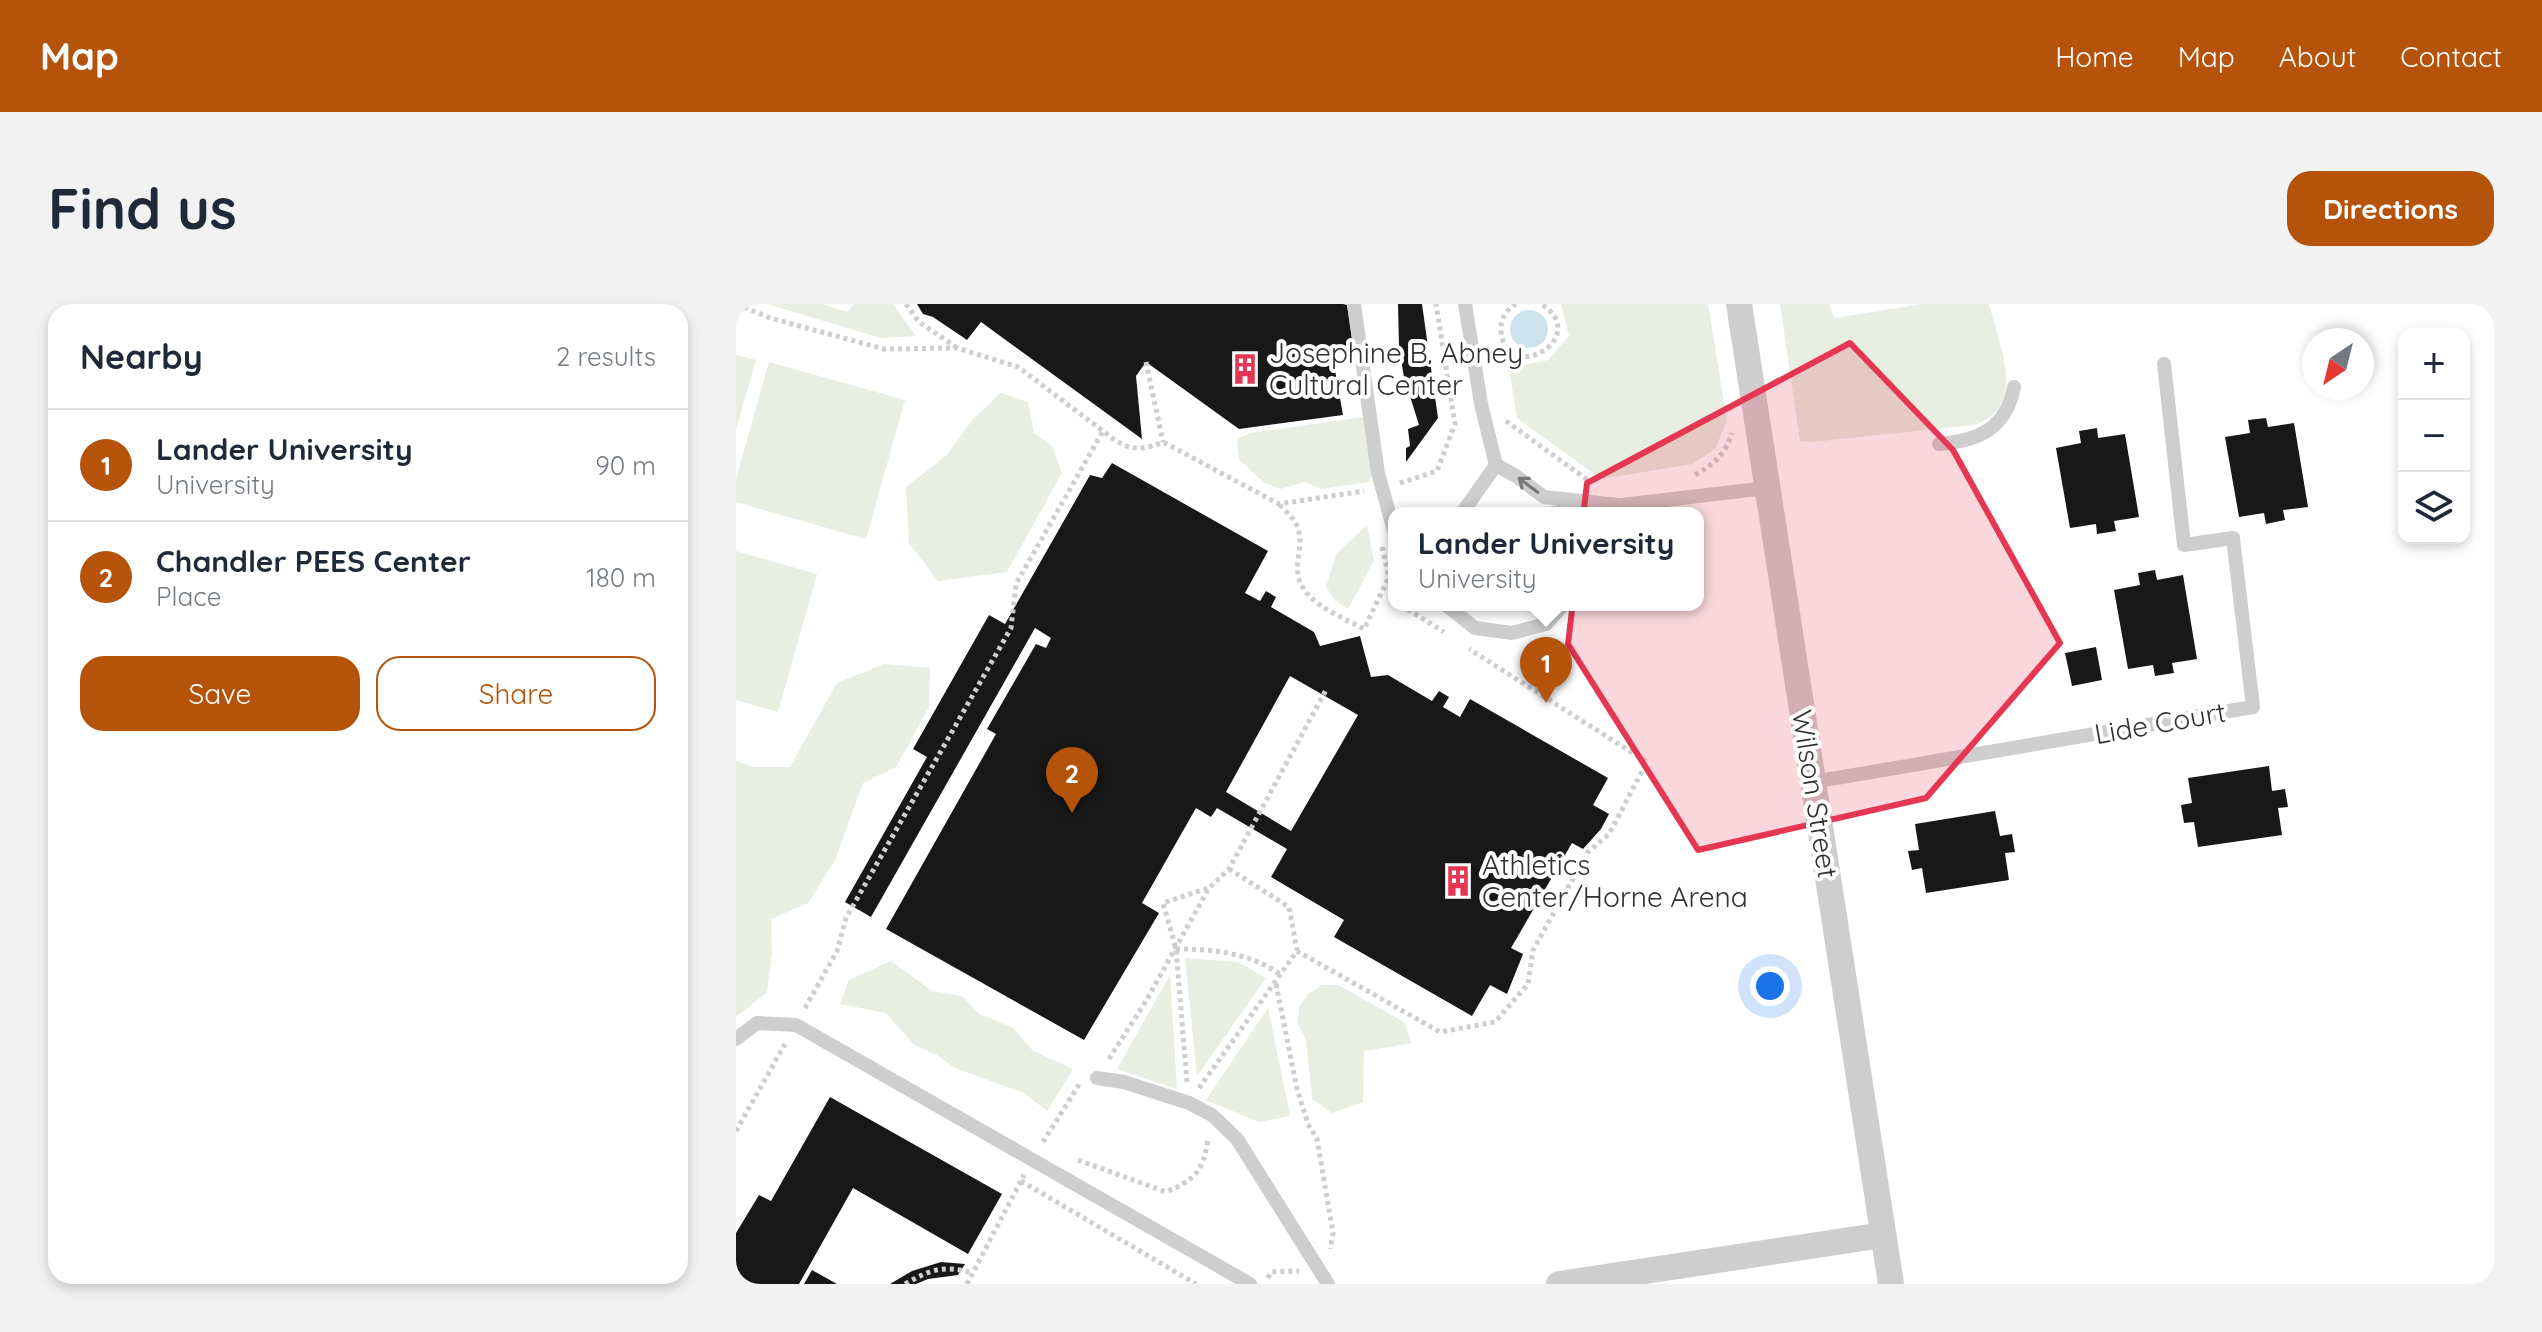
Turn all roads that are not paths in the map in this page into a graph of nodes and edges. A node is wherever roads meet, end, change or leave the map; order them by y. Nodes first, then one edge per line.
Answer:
1 (1354, 304) edge
2 (1465, 304) edge
3 (1739, 304) edge
4 (2164, 364) dead end
5 (2014, 387) dead end
6 (1939, 444) dead end
7 (1496, 465) junction
8 (1767, 488) junction
9 (1466, 507) edge
10 (1603, 507) edge
11 (1629, 507) edge
12 (1386, 533) edge
13 (1454, 611) edge
14 (1558, 611) edge
15 (1813, 782) junction
16 (736, 1039) edge
17 (1097, 1078) road end
18 (1883, 1235) junction
19 (1250, 1284) edge
20 (1328, 1284) edge
21 (1559, 1284) edge
22 (1891, 1284) edge

1 - 12 lane
2 - 7 lane
3 - 8 street, Wilson Street
4 - 15 lane, Lide Court
5 - 6 lane
7 - 9 lane
10 -> 7 lane
8 - 11 lane
8 - 15 street, Wilson Street
13 - 14 lane
15 - 18 street, Wilson Street
16 - 19 lane
17 - 20 lane
18 - 21 street
18 - 22 street, Wilson Street

